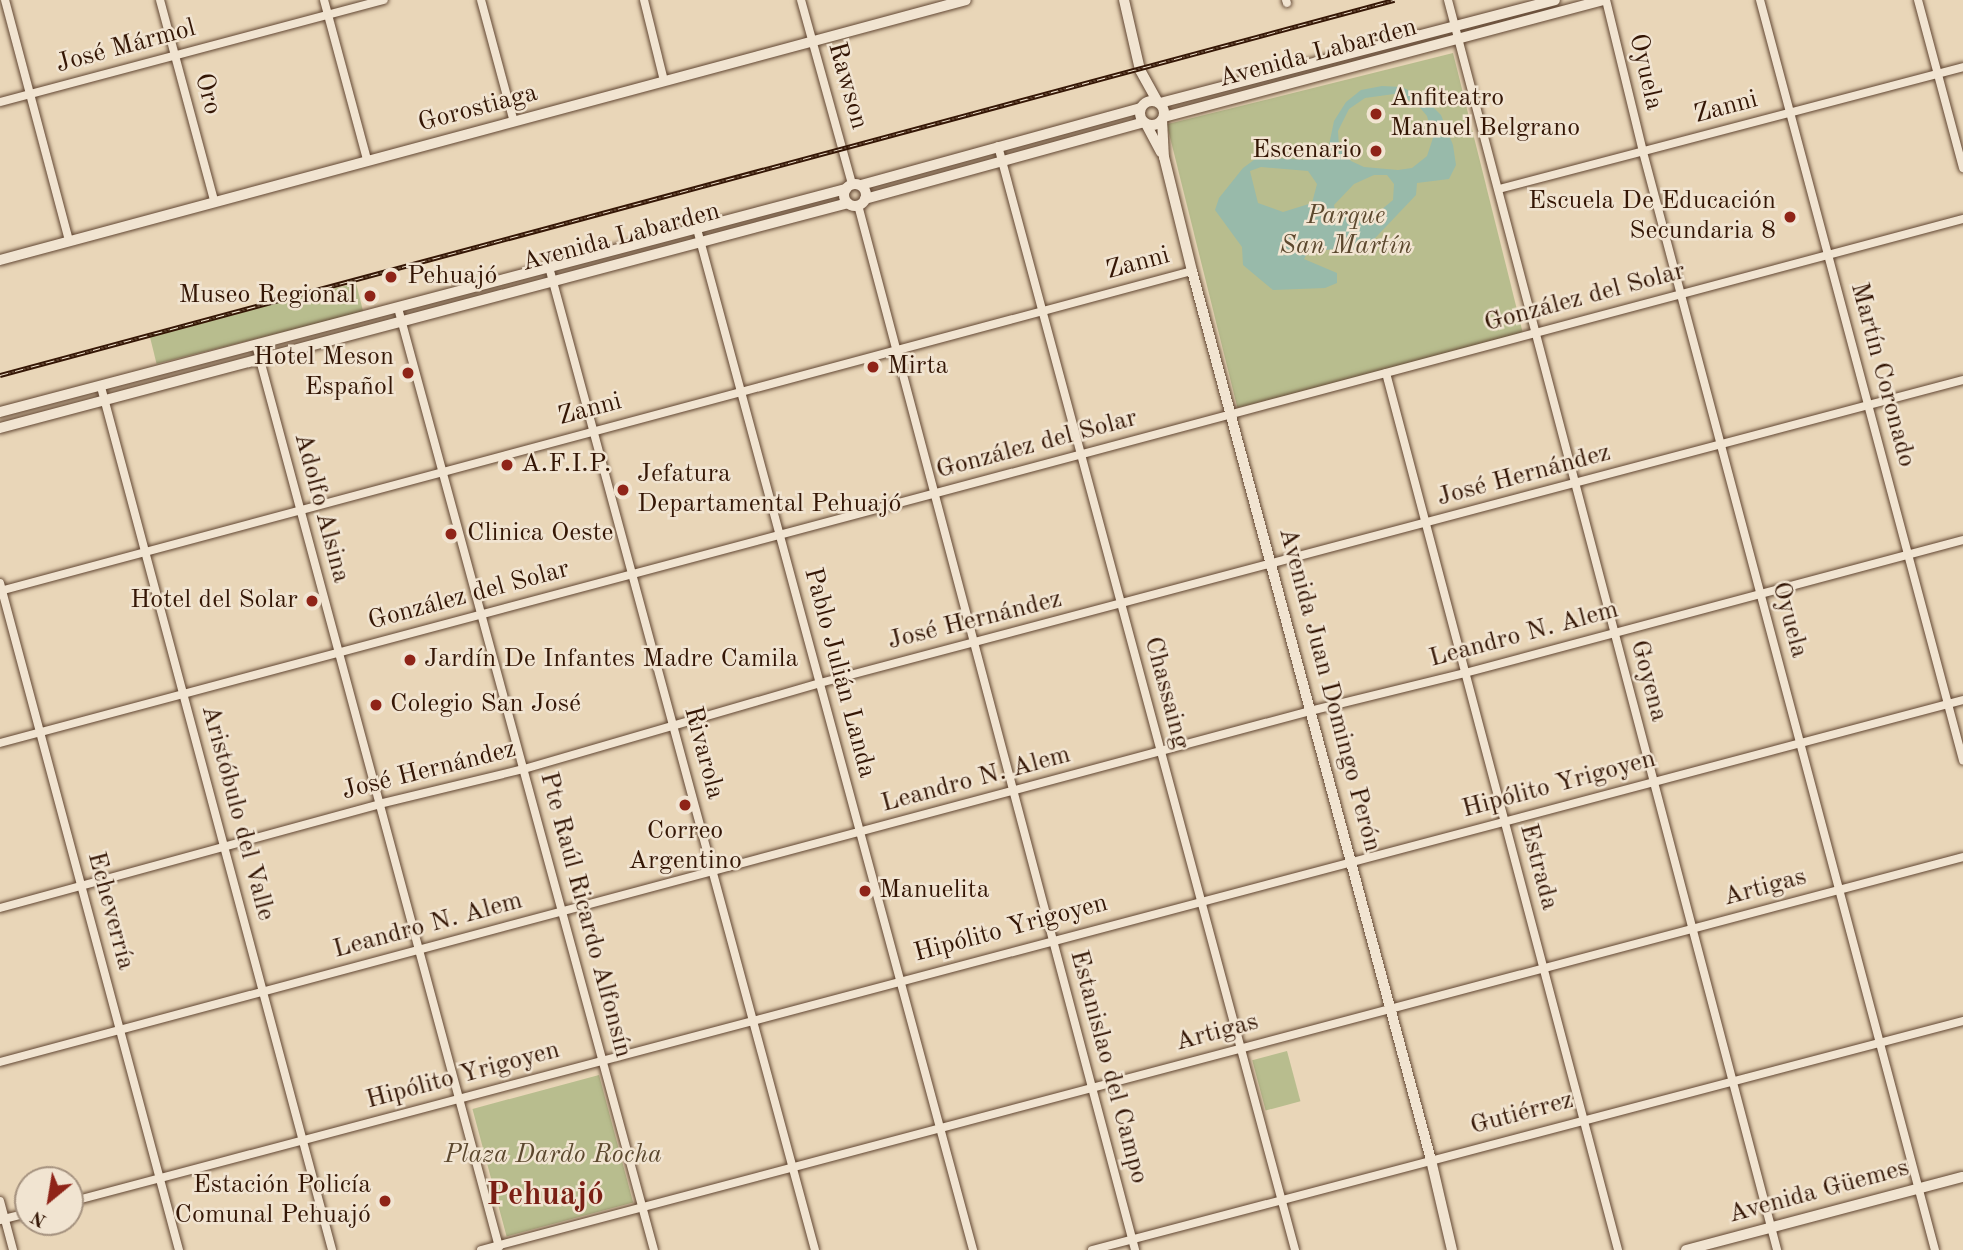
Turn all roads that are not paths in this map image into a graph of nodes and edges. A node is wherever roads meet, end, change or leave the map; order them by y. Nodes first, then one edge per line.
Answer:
1 (5, 0) edge
2 (160, 0) edge
3 (324, 0) edge
4 (384, 0) edge
5 (481, 0) edge
6 (643, 0) edge
7 (801, 0) edge
8 (1124, 0) edge
9 (1448, 0) edge
10 (1555, 0) edge
11 (1606, 0) edge
12 (1760, 0) edge
13 (1918, 0) edge
14 (959, 1) edge
15 (328, 15) junction
16 (1455, 26) junction
17 (813, 41) junction
18 (1460, 41) junction
19 (175, 56) junction
20 (1963, 66) edge
21 (1938, 74) junction
22 (1143, 79) junction
23 (664, 81) junction
24 (30, 95) junction
25 (0, 102) edge
26 (1158, 102) junction
27 (1142, 106) junction
28 (1791, 113) junction
29 (1163, 119) junction
30 (514, 122) junction
31 (1145, 123) junction
32 (998, 146) junction
33 (1643, 152) junction
34 (1164, 157) junction
35 (367, 159) junction
36 (1002, 160) junction
37 (1963, 168) edge
38 (853, 186) junction
39 (1499, 189) junction
40 (214, 200) junction
41 (857, 202) junction
42 (1963, 219) edge
43 (697, 229) junction
44 (69, 241) junction
45 (701, 241) junction
46 (1828, 255) junction
47 (0, 260) edge
48 (549, 267) junction
49 (1192, 271) junction
50 (553, 279) junction
51 (1681, 294) junction
52 (398, 308) junction
53 (1042, 311) junction
54 (402, 321) junction
55 (1536, 333) junction
56 (896, 350) junction
57 (257, 351) junction
58 (1386, 373) junction
59 (1963, 380) edge
60 (101, 387) junction
61 (741, 391) junction
62 (105, 400) junction
63 (1869, 407) junction
64 (0, 412) edge
65 (1231, 415) junction
66 (0, 428) edge
67 (595, 431) junction
68 (1721, 446) junction
69 (1080, 455) junction
70 (445, 471) junction
71 (1575, 485) junction
72 (934, 494) junction
73 (300, 508) junction
74 (1426, 523) junction
75 (780, 535) junction
76 (1963, 540) edge
77 (146, 551) junction
78 (1908, 555) junction
79 (1273, 564) junction
80 (634, 574) junction
81 (1, 588) edge
82 (1761, 594) junction
83 (1121, 605) junction
84 (482, 614) junction
85 (1614, 633) junction
86 (974, 642) junction
87 (338, 653) junction
88 (1465, 673) junction
89 (820, 683) junction
90 (184, 694) junction
91 (1963, 700) edge
92 (1948, 704) junction
93 (1310, 711) junction
94 (675, 727) junction
95 (40, 733) junction
96 (0, 743) edge
97 (1800, 743) junction
98 (1161, 753) junction
99 (1963, 760) edge
100 (524, 769) junction
101 (1654, 782) junction
102 (1013, 791) junction
103 (379, 804) junction
104 (1505, 822) junction
105 (860, 833) junction
106 (225, 848) junction
107 (1963, 857) edge
108 (1351, 861) junction
109 (714, 873) junction
110 (81, 885) junction
111 (1840, 890) junction
112 (1200, 901) junction
113 (0, 908) edge
114 (563, 913) junction
115 (1693, 929) junction
116 (1052, 939) junction
117 (418, 949) junction
118 (1544, 969) junction
119 (900, 980) junction
120 (264, 993) junction
121 (1391, 1009) junction
122 (753, 1020) junction
123 (1963, 1021) edge
124 (120, 1032) junction
125 (1880, 1043) junction
126 (1240, 1049) junction
127 (602, 1059) junction
128 (0, 1062) edge
129 (1733, 1082) junction
130 (1092, 1089) junction
131 (459, 1100) junction
132 (1584, 1120) junction
133 (940, 1129) junction
134 (303, 1142) junction
135 (1431, 1160) junction
136 (793, 1168) junction
137 (1963, 1177) edge
138 (160, 1180) junction
139 (1919, 1188) junction
140 (84, 1199) edge
141 (1281, 1199) junction
142 (0, 1201) edge
143 (643, 1210) junction
144 (2, 1219) edge
145 (1771, 1228) junction
146 (1132, 1240) junction
147 (499, 1247) edge
148 (13, 1250) edge
149 (179, 1250) edge
150 (332, 1250) edge
151 (481, 1250) edge
152 (654, 1250) edge
153 (815, 1250) edge
154 (973, 1250) edge
155 (1092, 1250) edge
156 (1135, 1250) edge
157 (1295, 1250) edge
158 (1454, 1250) edge
159 (1618, 1250) edge
160 (1686, 1250) edge
161 (1777, 1250) edge
162 (1935, 1250) edge

1 - 24 street
2 - 19 street, Oro
3 - 15 street
4 - 15 street, José Mármol
5 - 30 street
6 - 23 street
7 - 17 street, Rawson
8 - 22 main road
9 - 16 street, Goyena
10 - 16 street, Avenida Labarden
11 - 18 street, Avenida Labarden
11 - 33 street, Oyuela
12 - 28 street, Martín Coronado
13 - 21 street
14 - 17 street, Gorostiaga
15 - 19 street, José Mármol
15 - 35 street
16 - 18 street, Goyena
16 - 26 street, Avenida Labarden
17 - 23 street, Gorostiaga
17 - 38 street, Rawson
18 - 29 street, Avenida Labarden
18 - 39 street, Goyena
19 - 24 street, José Mármol
19 - 40 street, Oro
20 - 21 street, Zanni
21 - 28 street, Zanni
21 - 37 street
22 - 26 main road
22 - 27 main road
23 - 30 street, Gorostiaga
24 - 25 street, José Mármol
24 - 44 street
26 - 27 main road
26 - 29 main road
27 - 31 main road
27 - 32 main road, Avenida Labarden
28 - 33 street, Zanni
28 - 46 street, Martín Coronado
29 - 31 main road
29 - 34 main road, Avenida Juan Domingo Perón
30 - 35 street, Gorostiaga
31 - 34 main road, Avenida Juan Domingo Perón
31 - 36 main road, Avenida Labarden
32 - 36 street, Chassaing
32 - 38 main road, Avenida Labarden
33 - 39 street, Zanni
33 - 51 street, Oyuela
34 - 49 main road, Avenida Juan Domingo Perón
35 - 40 street, Gorostiaga
36 - 41 main road, Avenida Labarden
36 - 53 street, Chassaing
38 - 41 main road
38 - 41 main road
38 - 43 main road, Avenida Labarden
39 - 55 street, Goyena
40 - 44 street, Gorostiaga
41 - 45 main road, Avenida Labarden
41 - 56 street, Estanislao del Campo
42 - 46 street, González del Solar
43 - 45 street, Pablo Julián Landa
43 - 48 main road, Avenida Labarden
44 - 47 street, Gorostiaga
45 - 50 main road, Avenida Labarden
45 - 61 street, Pablo Julián Landa
46 - 51 street, González del Solar
46 - 63 street, Martín Coronado
48 - 50 street, Rivarola
48 - 52 main road, Avenida Labarden
49 - 53 street, Zanni
49 - 65 main road, Avenida Juan Domingo Perón
50 - 54 main road, Avenida Labarden
50 - 67 street, Rivarola
51 - 55 street, González del Solar
51 - 68 street, Oyuela
52 - 54 street, Pte Raúl Ricardo Alfonsín
52 - 57 main road, Avenida Labarden
53 - 56 street, Zanni
53 - 69 street, Chassaing
54 - 57 main road, Avenida Labarden
54 - 70 street, Pte Raúl Ricardo Alfonsín
55 - 58 street, González del Solar
55 - 71 street, Goyena
56 - 61 street, Zanni
56 - 72 street, Estanislao del Campo
57 - 60 main road, Avenida Labarden
57 - 62 main road, Avenida Labarden
57 - 73 street, Adolfo Alsina
58 - 65 street, González del Solar
58 - 74 street, Estrada
59 - 63 street, José Hernández
60 - 62 street, Aristóbulo del Valle
60 - 64 main road, Avenida Labarden
61 - 67 street, Zanni
61 - 75 street, Pablo Julián Landa
62 - 66 main road, Avenida Labarden
62 - 77 street, Aristóbulo del Valle
63 - 68 street, José Hernández
63 - 78 street, Martín Coronado
65 - 69 street, González del Solar
65 - 79 main road, Avenida Juan Domingo Perón
67 - 70 street, Zanni
67 - 80 street, Rivarola
68 - 71 street, José Hernández
68 - 82 street, Oyuela
69 - 72 street, González del Solar
69 - 83 street, Chassaing
70 - 73 street, Zanni
70 - 84 street, Pte Raúl Ricardo Alfonsín
71 - 74 street, José Hernández
71 - 85 street, Goyena
72 - 75 street, González del Solar
72 - 86 street, Estanislao del Campo
73 - 77 street, Zanni
73 - 87 street, Adolfo Alsina
74 - 79 street, José Hernández
74 - 88 street, Estrada
75 - 80 street, González del Solar
75 - 89 street, Pablo Julián Landa
76 - 78 street, Leandro N. Alem
77 - 81 street, Zanni
77 - 90 street, Aristóbulo del Valle
78 - 82 street, Leandro N. Alem
78 - 92 street, Martín Coronado
79 - 83 street, José Hernández
79 - 93 main road, Avenida Juan Domingo Perón
80 - 84 street, González del Solar
80 - 94 street, Rivarola
81 - 95 street, Echeverría
82 - 85 street, Leandro N. Alem
82 - 97 street, Oyuela
83 - 86 street, José Hernández
83 - 98 street, Chassaing
84 - 87 street, González del Solar
84 - 100 street, Pte Raúl Ricardo Alfonsín
85 - 88 street, Leandro N. Alem
85 - 101 street, Goyena
86 - 89 street, José Hernández
86 - 102 street, Estanislao del Campo
87 - 90 street, González del Solar
87 - 103 street, Adolfo Alsina
88 - 93 street, Leandro N. Alem
88 - 104 street, Estrada
89 - 94 street, José Hernández
89 - 105 street, Pablo Julián Landa
90 - 95 street, González del Solar
90 - 106 street, Aristóbulo del Valle
91 - 92 street, Hipólito Yrigoyen
92 - 97 street, Hipólito Yrigoyen
92 - 99 street, Martín Coronado
93 - 98 street, Leandro N. Alem
93 - 108 main road, Avenida Juan Domingo Perón
94 - 100 street, José Hernández
94 - 109 street, Rivarola
95 - 96 street, González del Solar
95 - 110 street, Echeverría
97 - 101 street, Hipólito Yrigoyen
97 - 111 street, Oyuela
98 - 102 street, Leandro N. Alem
98 - 112 street, Chassaing
100 - 103 street, José Hernández
100 - 114 street, Pte Raúl Ricardo Alfonsín
101 - 104 street, Hipólito Yrigoyen
101 - 115 street, Goyena
102 - 105 street, Leandro N. Alem
102 - 116 street, Estanislao del Campo
103 - 106 street, José Hernández
103 - 117 street, Adolfo Alsina
104 - 108 street, Hipólito Yrigoyen
104 - 118 street, Estrada
105 - 109 street, Leandro N. Alem
105 - 119 street, Pablo Julián Landa
106 - 110 street, José Hernández
106 - 120 street, Aristóbulo del Valle
107 - 111 street, Artigas
108 - 112 street, Hipólito Yrigoyen
108 - 121 main road, Avenida Juan Domingo Perón
109 - 114 street, Leandro N. Alem
109 - 122 street, Rivarola
110 - 113 street, José Hernández
110 - 124 street, Echeverría
111 - 115 street, Artigas
111 - 125 street, Oyuela
112 - 116 street, Hipólito Yrigoyen
112 - 126 street, Chassaing
114 - 117 street, Leandro N. Alem
114 - 127 street, Pte Raúl Ricardo Alfonsín
115 - 118 street, Artigas
115 - 129 street, Goyena
116 - 119 street, Hipólito Yrigoyen
116 - 130 street, Estanislao del Campo
117 - 120 street, Leandro N. Alem
117 - 131 street, Adolfo Alsina
118 - 121 street, Artigas
118 - 132 street, Estrada
119 - 122 street, Hipólito Yrigoyen
119 - 133 street, Pablo Julián Landa
120 - 124 street, Leandro N. Alem
120 - 134 street, Aristóbulo del Valle
121 - 126 street, Artigas
121 - 135 main road, Avenida Juan Domingo Perón
122 - 127 street, Hipólito Yrigoyen
122 - 136 street, Rivarola
123 - 125 street, Gutiérrez
124 - 128 street, Leandro N. Alem
124 - 138 street, Echeverría
125 - 129 street, Gutiérrez
125 - 139 street, Oyuela
126 - 130 street, Artigas
126 - 141 street, Chassaing
127 - 131 street, Hipólito Yrigoyen
127 - 143 street, Pte Raúl Ricardo Alfonsín
129 - 132 street, Gutiérrez
129 - 145 street, Goyena
130 - 133 street, Artigas
130 - 146 street, Estanislao del Campo
131 - 134 street, Hipólito Yrigoyen
131 - 147 street, Adolfo Alsina
132 - 135 street, Gutiérrez
132 - 159 street, Estrada
133 - 136 street, Artigas
133 - 154 street, Pablo Julián Landa
134 - 138 street, Hipólito Yrigoyen
134 - 150 street, Aristóbulo del Valle
135 - 141 street, Gutiérrez
135 - 158 main road, Avenida Juan Domingo Perón
136 - 143 street, Artigas
136 - 153 street, Rivarola
137 - 139 main road, Avenida Güemes
138 - 140 street, Hipólito Yrigoyen
138 - 149 street, Echeverría
139 - 145 main road, Avenida Güemes
139 - 162 street, Oyuela
141 - 146 street, Gutiérrez
141 - 157 street, Chassaing
142 - 144 street
143 - 147 street, Artigas
143 - 152 street, Pte Raúl Ricardo Alfonsín
144 - 148 street
145 - 160 main road, Avenida Güemes
145 - 161 street, Goyena
146 - 155 street, Gutiérrez
146 - 156 street, Estanislao del Campo
147 - 151 street, Artigas

